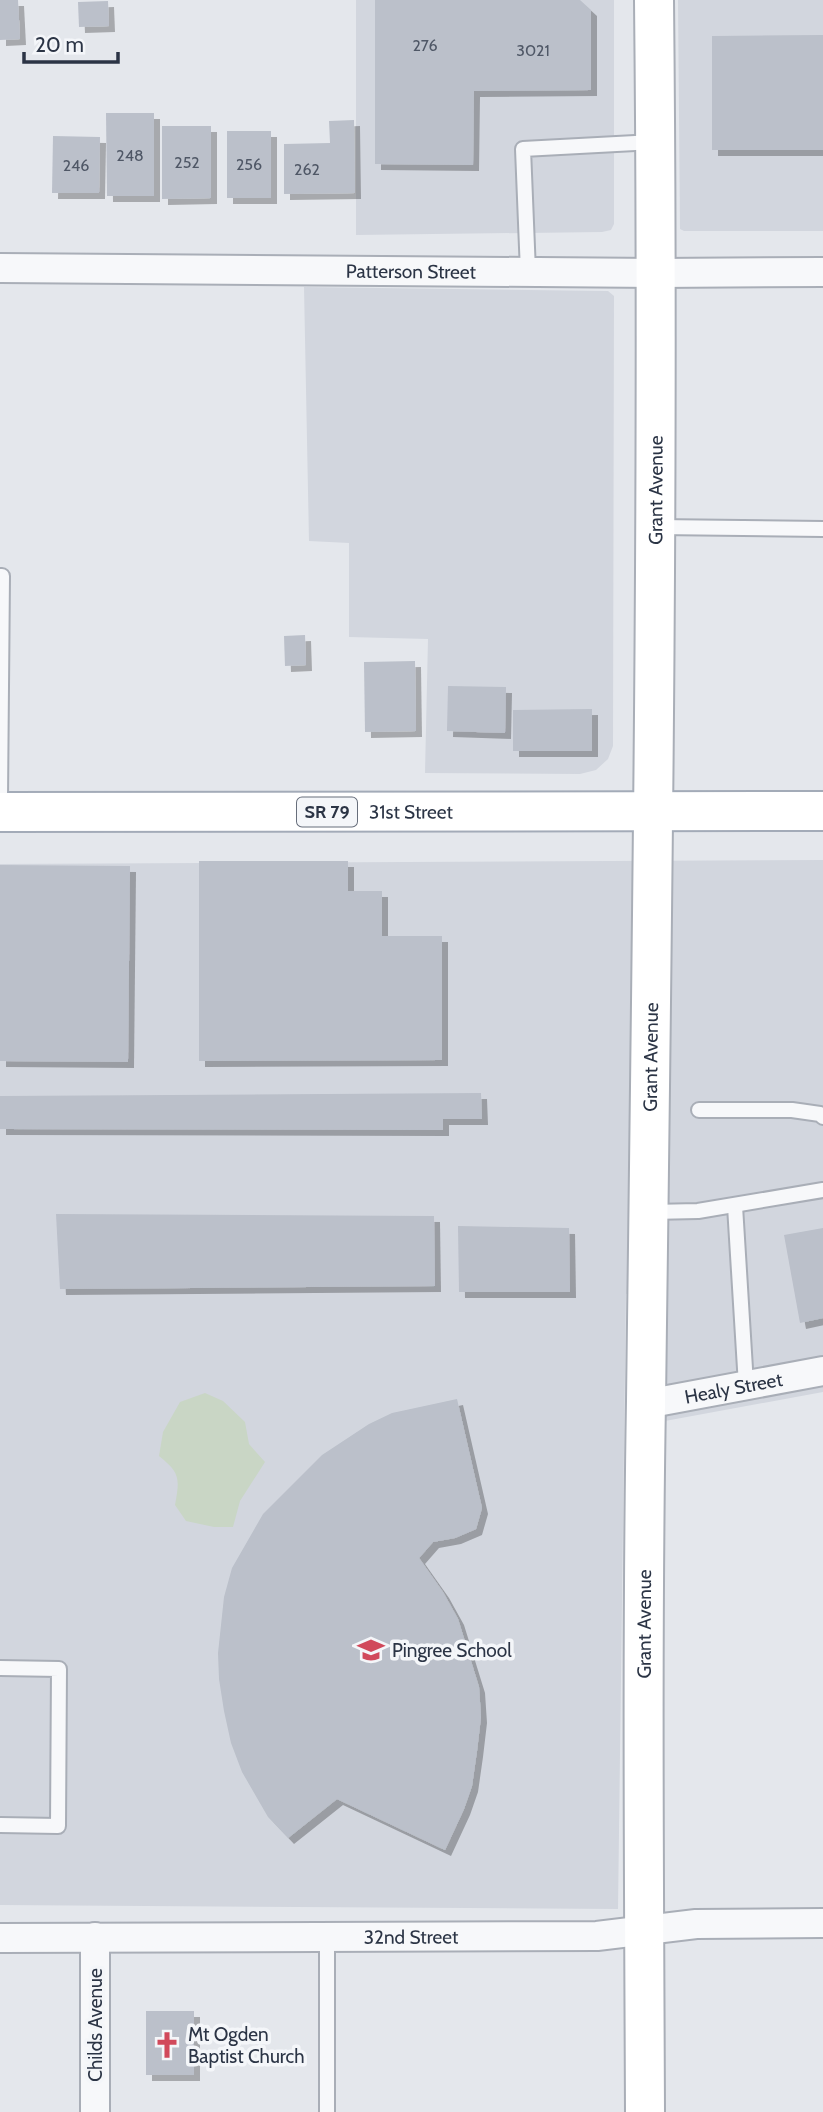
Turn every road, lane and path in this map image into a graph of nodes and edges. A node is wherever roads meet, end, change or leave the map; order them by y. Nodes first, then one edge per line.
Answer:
1 (653, 0) edge
2 (655, 142) junction
3 (0, 268) edge
4 (528, 272) junction
5 (823, 272) edge
6 (657, 273) junction
7 (655, 527) junction
8 (823, 530) edge
9 (0, 576) edge
10 (0, 799) edge
11 (654, 811) junction
12 (823, 811) edge
13 (0, 812) edge
14 (699, 1110) dead end
15 (823, 1117) edge
16 (823, 1190) edge
17 (735, 1206) junction
18 (649, 1212) junction
19 (823, 1371) edge
20 (746, 1385) junction
21 (646, 1404) junction
22 (0, 1668) edge
23 (0, 1825) edge
24 (823, 1923) edge
25 (645, 1930) junction
26 (95, 1937) junction
27 (327, 1937) junction
28 (0, 1938) edge
29 (95, 2112) edge
30 (327, 2112) edge
31 (645, 2112) edge

1 - 2 street, Grant Avenue
2 - 4 lane
2 - 6 street, Grant Avenue
3 - 4 street, Patterson Street
4 - 6 street, Patterson Street
5 - 6 street, Patterson Street
6 - 7 street, Grant Avenue
7 - 8 lane
7 - 11 street, Grant Avenue
9 - 10 lane
11 - 12 street, 31st Street / SR 79
11 - 13 street, 31st Street / SR 79
11 - 18 street, Grant Avenue
14 - 15 lane
16 - 17 lane
17 - 18 lane
17 - 20 lane
18 - 21 street, Grant Avenue
19 - 20 street, Healy Street
20 - 21 street, Healy Street
21 - 25 street, Grant Avenue
22 - 23 lane
24 - 25 street, 32nd Street
25 - 27 street, 32nd Street
25 - 31 street, Grant Avenue
26 - 27 street, 32nd Street
26 - 28 street, 32nd Street
26 - 29 street, Childs Avenue
27 - 30 lane

